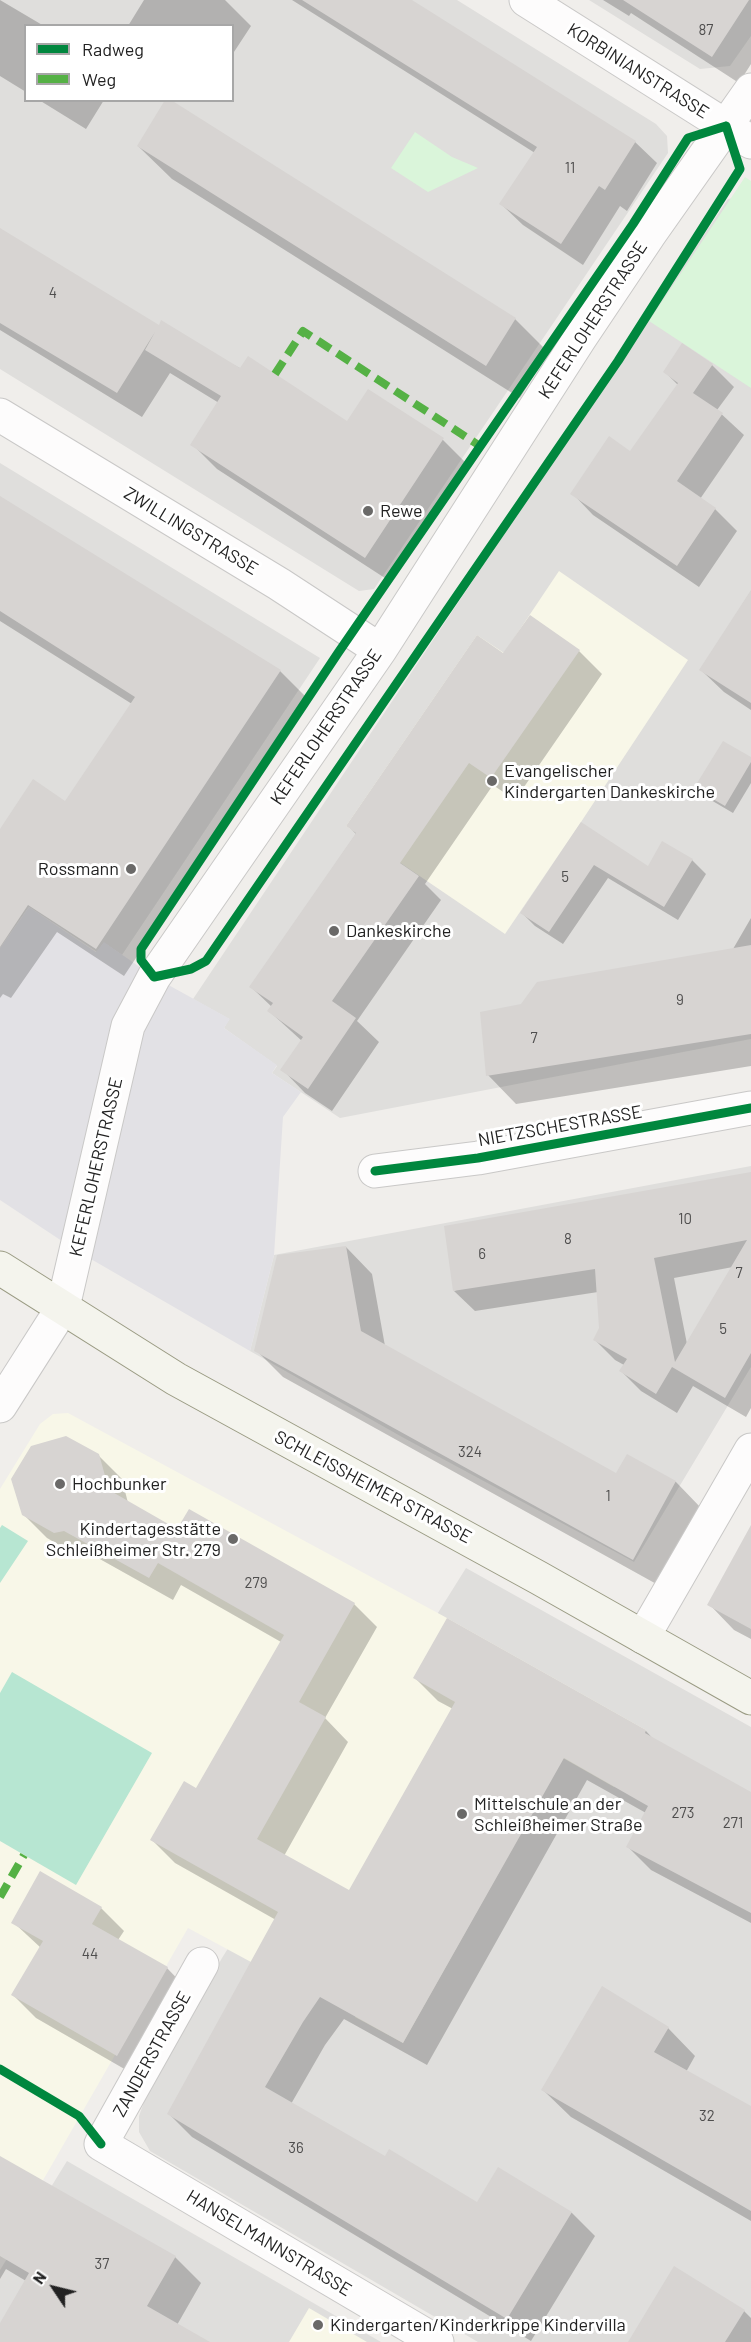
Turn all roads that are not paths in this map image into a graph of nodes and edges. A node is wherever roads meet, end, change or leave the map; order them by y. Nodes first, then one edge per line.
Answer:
1 (526, 0) edge
2 (751, 90) edge
3 (738, 134) edge
4 (0, 415) edge
5 (380, 650) junction
6 (751, 1108) edge
7 (375, 1171) dead end
8 (0, 1268) edge
9 (63, 1307) junction
10 (0, 1406) edge
11 (751, 1450) edge
12 (643, 1638) junction
13 (751, 1698) edge
14 (202, 1964) dead end
15 (101, 2144) joint
16 (437, 2342) edge

1 - 3 street, KORBINIANSTRASSE
2 - 3 street, KEFERLOHERSTRASSE
3 - 5 street, KEFERLOHERSTRASSE
4 - 5 street, ZWILLINGSTRASSE
5 - 9 street, KEFERLOHERSTRASSE
6 - 7 street, NIETZSCHESTRASSE
8 - 9 main road, SCHLEISSHEIMER STRASSE
9 - 10 street, KEFERLOHERSTRASSE
9 - 12 main road, SCHLEISSHEIMER STRASSE
11 - 12 street
12 - 13 main road, SCHLEISSHEIMER STRASSE
14 - 15 street, ZANDERSTRASSE
15 - 16 street, HANSELMANNSTRASSE

